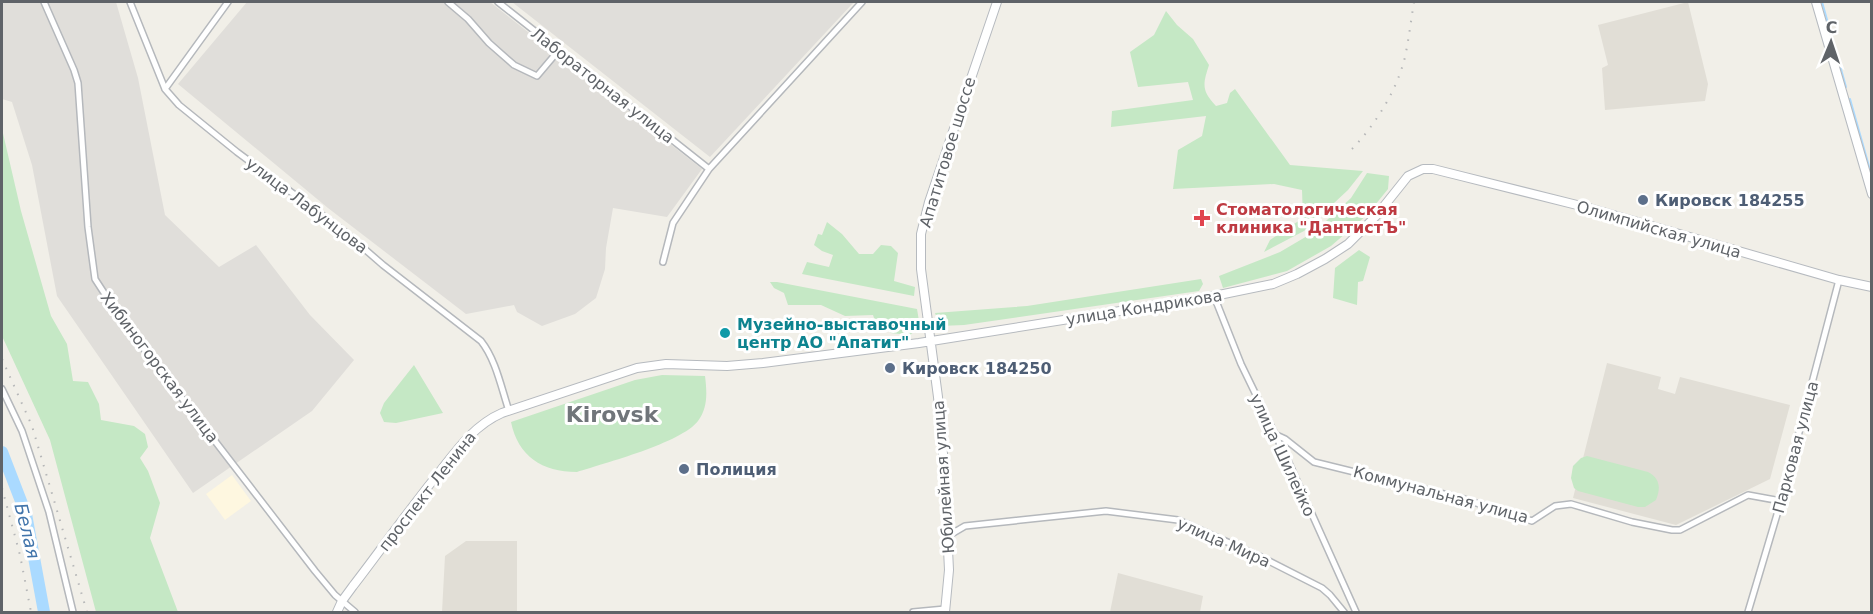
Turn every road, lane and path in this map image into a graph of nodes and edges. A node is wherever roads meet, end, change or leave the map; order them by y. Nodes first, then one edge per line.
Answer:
1 (44, 2) edge
2 (130, 2) edge
3 (228, 2) edge
4 (448, 2) edge
5 (498, 2) edge
6 (862, 2) edge
7 (997, 2) edge
8 (1816, 2) edge
9 (559, 50) junction
10 (165, 89) junction
11 (709, 169) junction
12 (1872, 194) edge
13 (1348, 244) joint
14 (663, 262) dead end
15 (1839, 280) junction
16 (1872, 287) edge
17 (1215, 296) junction
18 (931, 342) junction
19 (2, 389) edge
20 (506, 412) junction
21 (1274, 434) junction
22 (1781, 501) junction
23 (948, 536) junction
24 (345, 604) junction
25 (945, 611) edge
26 (73, 612) edge
27 (337, 612) edge
28 (355, 612) edge
29 (913, 612) edge
30 (1344, 612) edge
31 (1356, 612) edge
32 (1748, 612) edge

1 - 24 street, Хибиногорская улица
2 - 10 street, улица Лабунцова
3 - 10 street
4 - 9 street
5 - 9 street, Лабораторная улица
6 - 11 street
7 - 18 street, Апатитовое шоссе
8 - 12 street
9 - 11 street, Лабораторная улица
10 - 20 street, улица Лабунцова
11 - 14 street
13 - 15 street, Олимпийская улица
13 - 17 street, улица Кондрикова
15 - 16 street, Олимпийская улица
15 - 22 street, Парковая улица
17 - 18 street, улица Кондрикова
17 - 21 street, улица Шилейко
18 - 20 street, проспект Ленина
18 - 23 street, Юбилейная улица
19 - 26 street
20 - 24 street, проспект Ленина
21 - 22 street, Коммунальная улица
21 - 31 street, улица Шилейко
22 - 32 street, Парковая улица
23 - 25 street, Юбилейная улица
23 - 30 street, улица Мира
24 - 27 street, проспект Ленина
24 - 28 street
25 - 29 street

